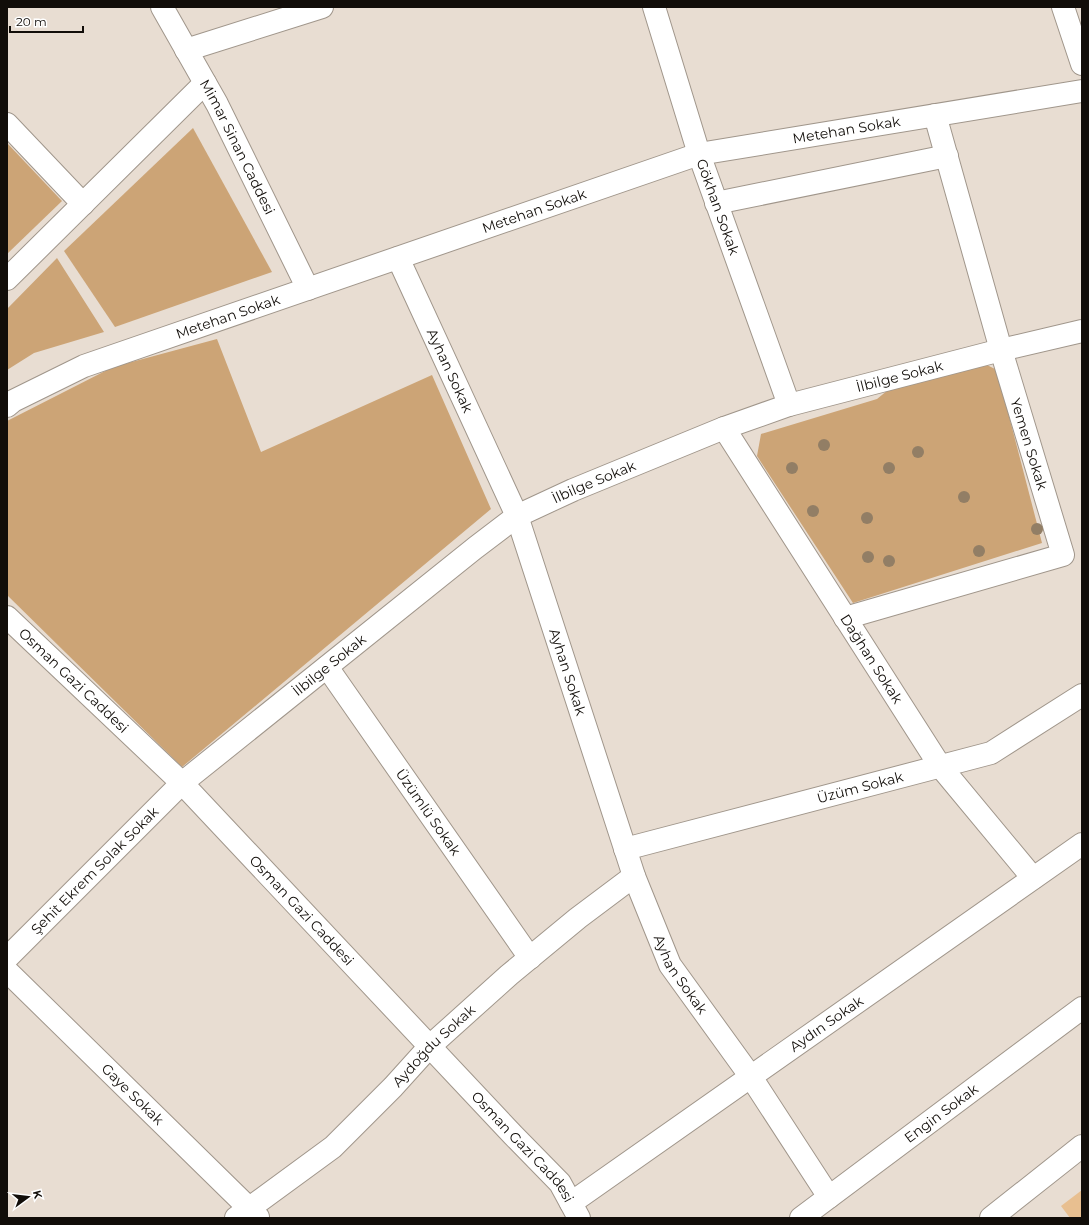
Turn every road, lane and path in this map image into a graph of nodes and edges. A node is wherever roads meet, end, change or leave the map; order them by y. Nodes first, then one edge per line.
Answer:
1 (162, 7) edge
2 (322, 7) edge
3 (654, 7) edge
4 (1063, 7) edge
5 (186, 50) junction
6 (1082, 64) edge
7 (205, 83) junction
8 (1082, 91) edge
9 (935, 115) junction
10 (7, 124) edge
11 (699, 154) junction
12 (947, 156) junction
13 (716, 203) junction
14 (83, 204) junction
15 (398, 258) junction
16 (7, 279) edge
17 (308, 289) junction
18 (1082, 331) edge
19 (1000, 350) junction
20 (789, 405) junction
21 (7, 406) edge
22 (724, 428) junction
23 (517, 516) junction
24 (7, 617) edge
25 (845, 618) junction
26 (327, 667) junction
27 (1082, 695) edge
28 (940, 766) junction
29 (182, 783) junction
30 (1082, 844) edge
31 (625, 849) junction
32 (634, 876) junction
33 (1033, 878) junction
34 (7, 958) edge
35 (530, 958) junction
36 (7, 971) edge
37 (1082, 1008) edge
38 (430, 1046) junction
39 (751, 1077) junction
40 (1082, 1146) edge
41 (829, 1197) junction
42 (575, 1210) edge
43 (248, 1215) edge
44 (801, 1218) edge
45 (991, 1218) edge

1 - 5 street, Mimar Sinan Caddesi
2 - 5 street
3 - 11 street, Gökhan Sokak
4 - 6 street
5 - 7 street, Mimar Sinan Caddesi
7 - 14 street
7 - 17 street, Mimar Sinan Caddesi
8 - 9 street, Metehan Sokak
9 - 11 street, Metehan Sokak
9 - 12 street, Yemen Sokak
10 - 14 street
11 - 13 street, Gökhan Sokak
11 - 15 street, Metehan Sokak
12 - 13 street
12 - 19 street, Yemen Sokak
13 - 20 street, Gökhan Sokak
14 - 16 street
15 - 17 street, Metehan Sokak
15 - 23 street, Ayhan Sokak
17 - 21 street, Metehan Sokak
18 - 19 street, İlbilge Sokak
19 - 20 street, İlbilge Sokak
19 - 25 street, Yemen Sokak
20 - 22 street, İlbilge Sokak
22 - 23 street, İlbilge Sokak
22 - 25 street, Dağhan Sokak
23 - 26 street, İlbilge Sokak
23 - 31 street, Ayhan Sokak
24 - 29 street, Osman Gazi Caddesi
25 - 28 street, Dağhan Sokak
26 - 29 street, İlbilge Sokak
26 - 35 street, Üzümlü Sokak
27 - 28 street, Üzüm Sokak
28 - 31 street, Üzüm Sokak
28 - 33 street, Dağhan Sokak
29 - 34 street, Şehit Ekrem Solak Sokak
29 - 38 street, Osman Gazi Caddesi
30 - 33 street, Aydın Sokak
31 - 32 street, Ayhan Sokak
32 - 35 street, Aydoğdu Sokak
32 - 39 street, Ayhan Sokak
33 - 39 street, Aydın Sokak
35 - 38 street, Aydoğdu Sokak
36 - 43 street, Gaye Sokak
37 - 41 street, Engin Sokak
38 - 42 street, Osman Gazi Caddesi
38 - 43 street, Aydoğdu Sokak
39 - 41 street, Ayhan Sokak
39 - 42 street, Aydın Sokak
40 - 45 street
41 - 44 street, Engin Sokak

